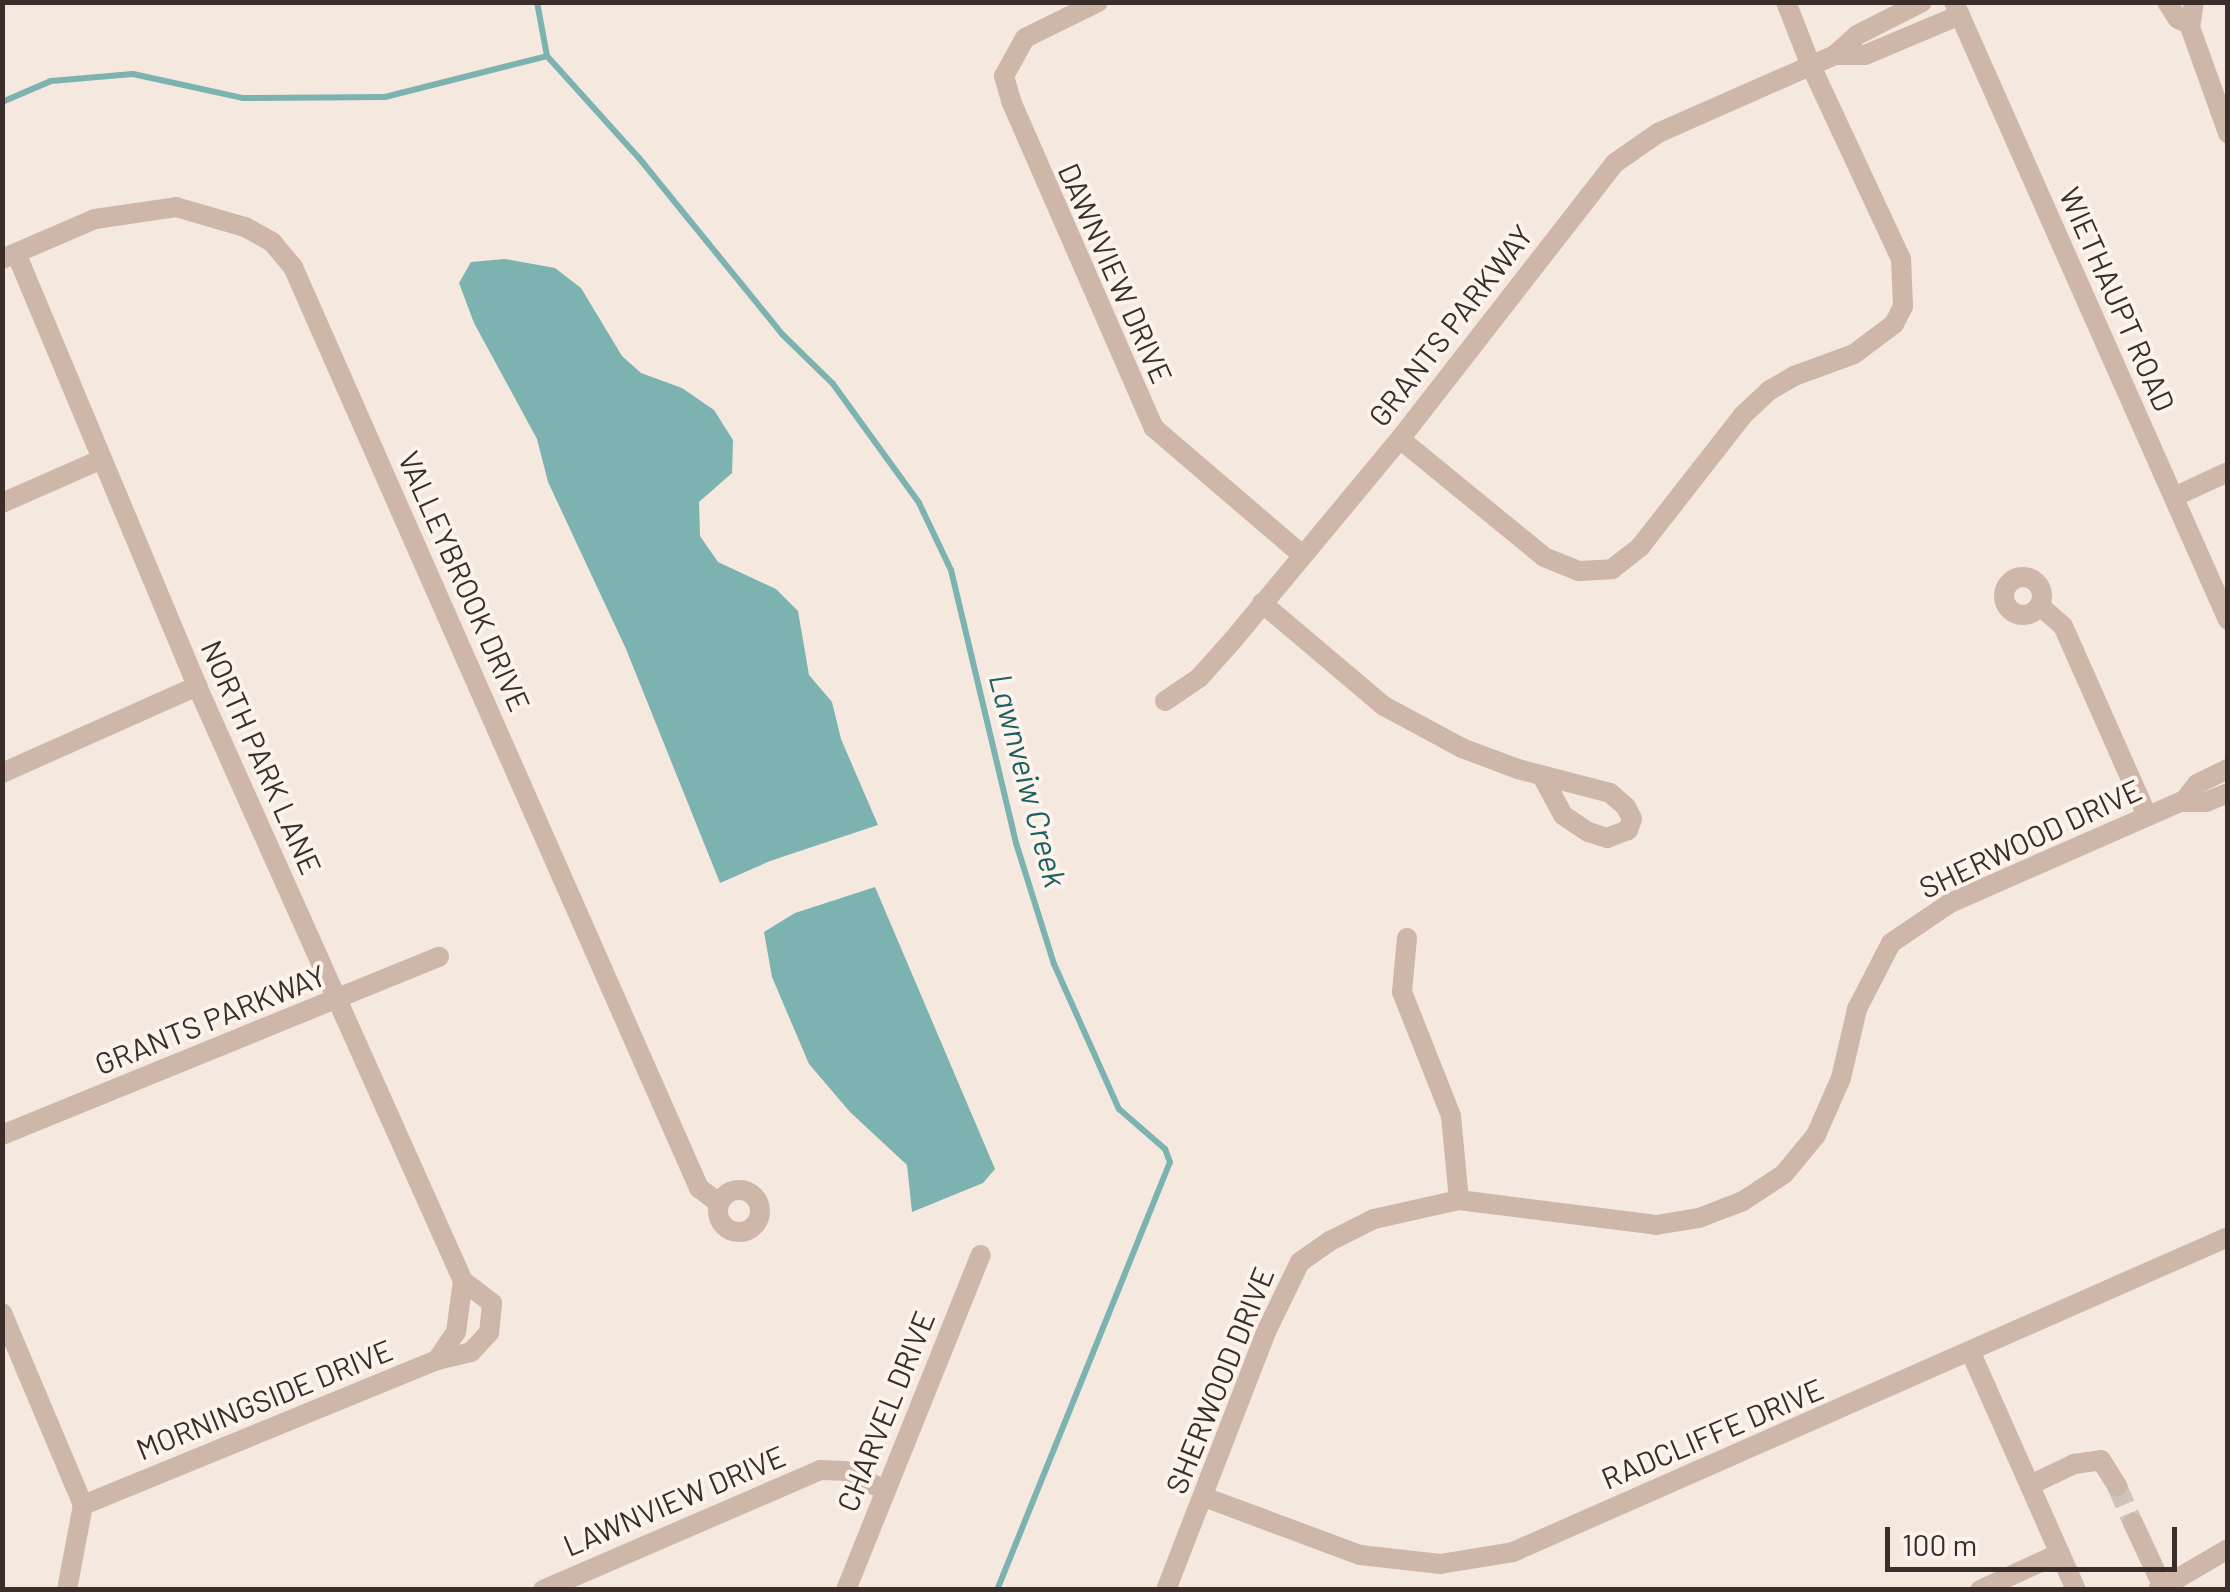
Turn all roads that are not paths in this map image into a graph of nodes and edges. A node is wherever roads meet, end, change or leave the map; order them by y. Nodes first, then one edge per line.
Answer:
1 (1098, 2) edge
2 (1786, 2) edge
3 (1922, 2) edge
4 (2167, 2) edge
5 (2194, 2) edge
6 (1957, 9) edge
7 (2190, 24) junction
8 (1835, 55) junction
9 (1811, 66) junction
10 (2228, 133) edge
11 (9, 256) edge
12 (1400, 438) junction
13 (102, 459) junction
14 (2228, 472) edge
15 (2176, 496) junction
16 (2, 503) edge
17 (1302, 554) junction
18 (1262, 604) junction
19 (2040, 606) dead end
20 (2228, 620) edge
21 (197, 686) junction
22 (1164, 701) dead end
23 (2228, 769) edge
24 (2, 774) edge
25 (1542, 776) dead end
26 (2228, 793) edge
27 (2183, 802) junction
28 (2146, 816) junction
29 (1407, 938) dead end
30 (439, 957) dead end
31 (336, 1001) junction
32 (2, 1134) edge
33 (1459, 1200) junction
34 (719, 1204) dead end
35 (2228, 1237) edge
36 (981, 1255) dead end
37 (463, 1282) junction
38 (2, 1313) edge
39 (1972, 1353) junction
40 (437, 1360) junction
41 (2030, 1485) junction
42 (2118, 1486) tunnel mouth
43 (885, 1490) junction
44 (1204, 1498) junction
45 (83, 1505) junction
46 (2133, 1523) tunnel mouth
47 (2228, 1550) edge
48 (2060, 1553) junction
49 (2160, 1588) edge
50 (67, 1590) edge
51 (542, 1590) edge
52 (846, 1590) edge
53 (1166, 1590) edge
54 (1980, 1590) edge
55 (2076, 1590) edge

1 - 17 street, DAWNVIEW DRIVE
2 - 9 street
3 - 8 street, GRANTS PARKWAY
4 - 7 street
5 - 7 street
6 - 8 street, GRANTS PARKWAY
6 - 15 street, WIETHAUPT ROAD
7 - 10 street
8 - 9 street, GRANTS PARKWAY
9 - 12 street, GRANTS PARKWAY
9 - 12 street
11 - 13 street, NORTH PARK LANE
11 - 34 street, VALLEYBROOK DRIVE
12 - 17 street, GRANTS PARKWAY
13 - 16 street
13 - 21 street, NORTH PARK LANE
14 - 15 street
15 - 20 street, WIETHAUPT ROAD
17 - 18 street, GRANTS PARKWAY
18 - 22 street, GRANTS PARKWAY
18 - 25 street
19 - 28 street
21 - 24 street
21 - 31 street, NORTH PARK LANE
23 - 27 street, SHERWOOD DRIVE
26 - 27 street, SHERWOOD DRIVE
27 - 28 street, SHERWOOD DRIVE
28 - 33 street, SHERWOOD DRIVE
29 - 33 street
30 - 31 street, GRANTS PARKWAY
31 - 32 street, GRANTS PARKWAY
31 - 37 street, NORTH PARK LANE
33 - 44 street, SHERWOOD DRIVE
35 - 39 street, RADCLIFFE DRIVE
36 - 43 street, CHARVEL DRIVE
37 - 40 street, MORNINGSIDE DRIVE
37 - 40 street, NORTH PARK LANE
38 - 45 street
39 - 41 street
39 - 44 street, RADCLIFFE DRIVE
40 - 45 street, MORNINGSIDE DRIVE
41 - 42 street
41 - 48 street
43 - 51 street, LAWNVIEW DRIVE
43 - 52 street, CHARVEL DRIVE
44 - 53 street, SHERWOOD DRIVE
45 - 50 street
46 - 49 street
47 - 49 street
48 - 54 street
48 - 55 street

